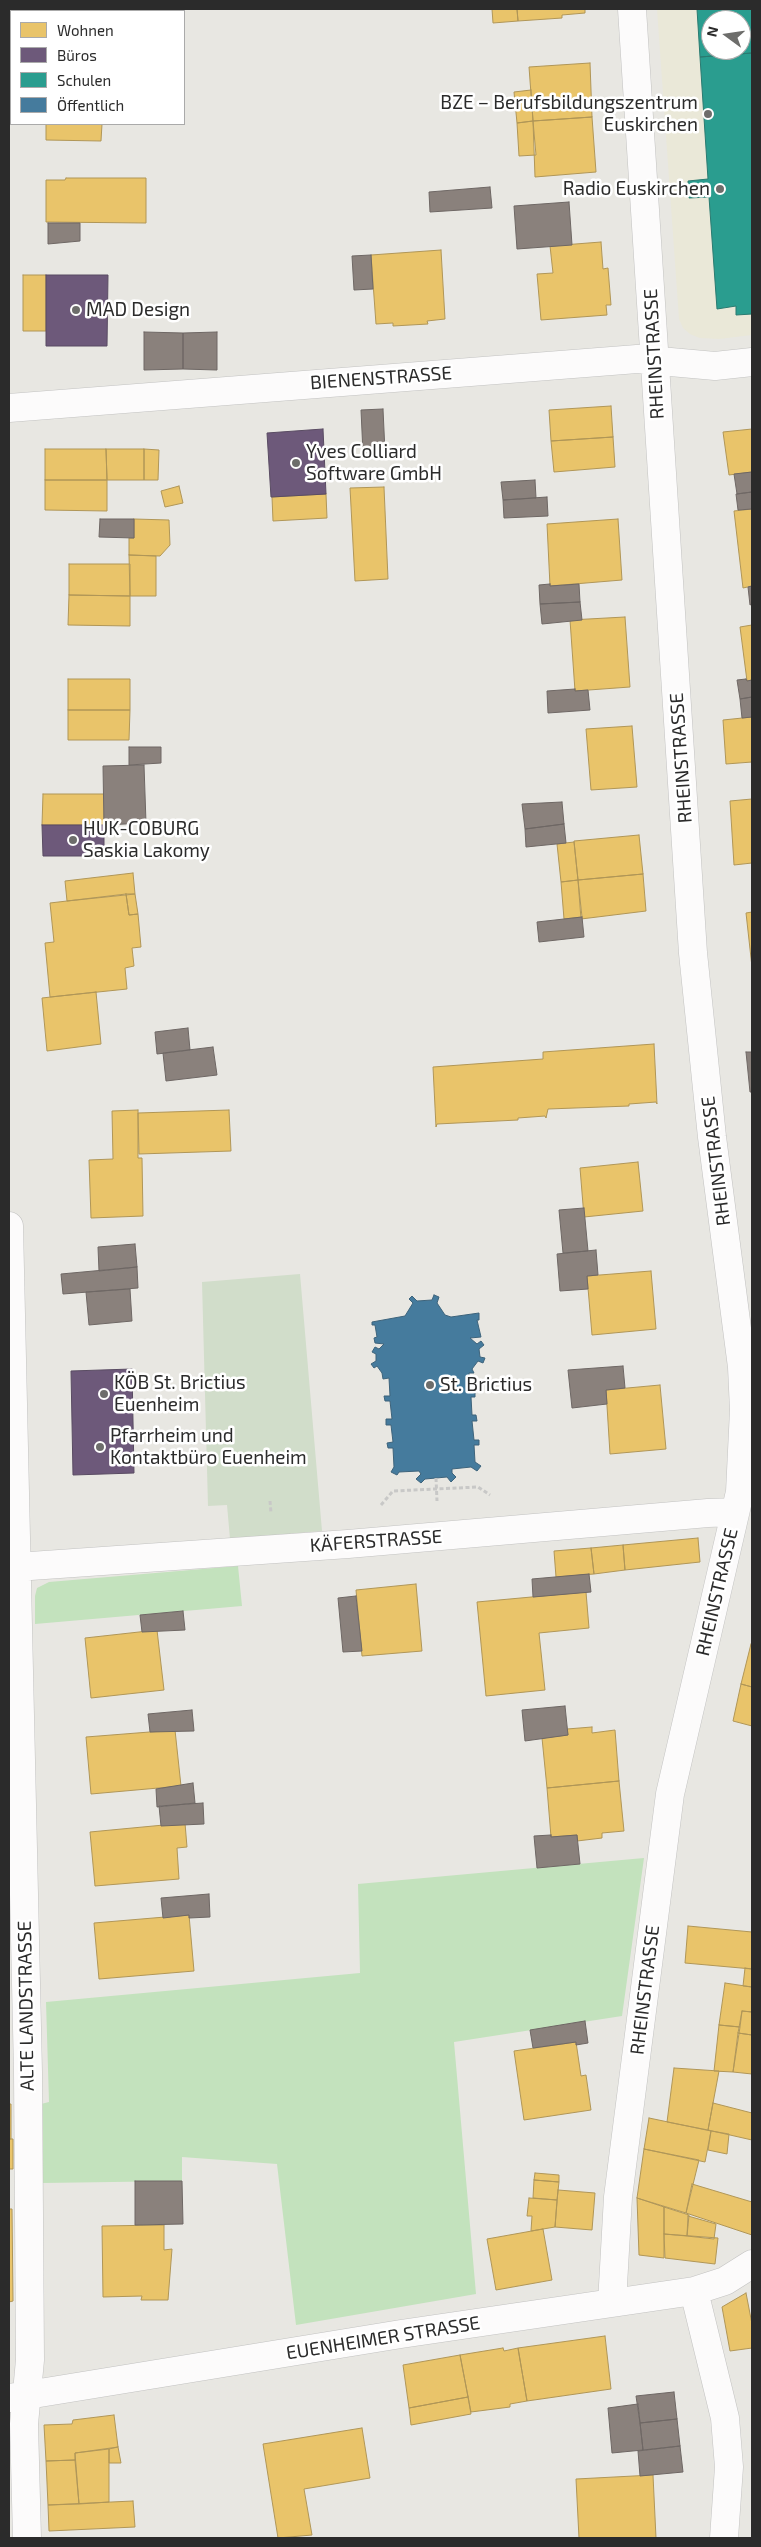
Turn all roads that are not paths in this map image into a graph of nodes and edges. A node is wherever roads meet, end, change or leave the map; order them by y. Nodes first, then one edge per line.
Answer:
1 (632, 9) edge
2 (655, 361) junction
3 (752, 362) edge
4 (9, 408) edge
5 (9, 1226) edge
6 (11, 1354) edge
7 (735, 1512) junction
8 (16, 1567) junction
9 (752, 2264) edge
10 (694, 2291) junction
11 (612, 2304) junction
12 (18, 2397) edge
13 (27, 2538) edge
14 (724, 2538) edge

1 - 2 street, RHEINSTRASSE
2 - 3 street, BIENENSTRASSE
2 - 4 street, BIENENSTRASSE
2 - 7 street, RHEINSTRASSE
5 - 6 street, ALTE LANDSTRASSE
6 - 8 street, ALTE LANDSTRASSE
7 - 8 street, KÄFERSTRASSE
7 - 11 street, RHEINSTRASSE
8 - 12 street, ALTE LANDSTRASSE
9 - 10 street, EUENHEIMER STRASSE
10 - 11 street, EUENHEIMER STRASSE
10 - 14 street
11 - 12 street, EUENHEIMER STRASSE
12 - 13 street, ALTE LANDSTRASSE

